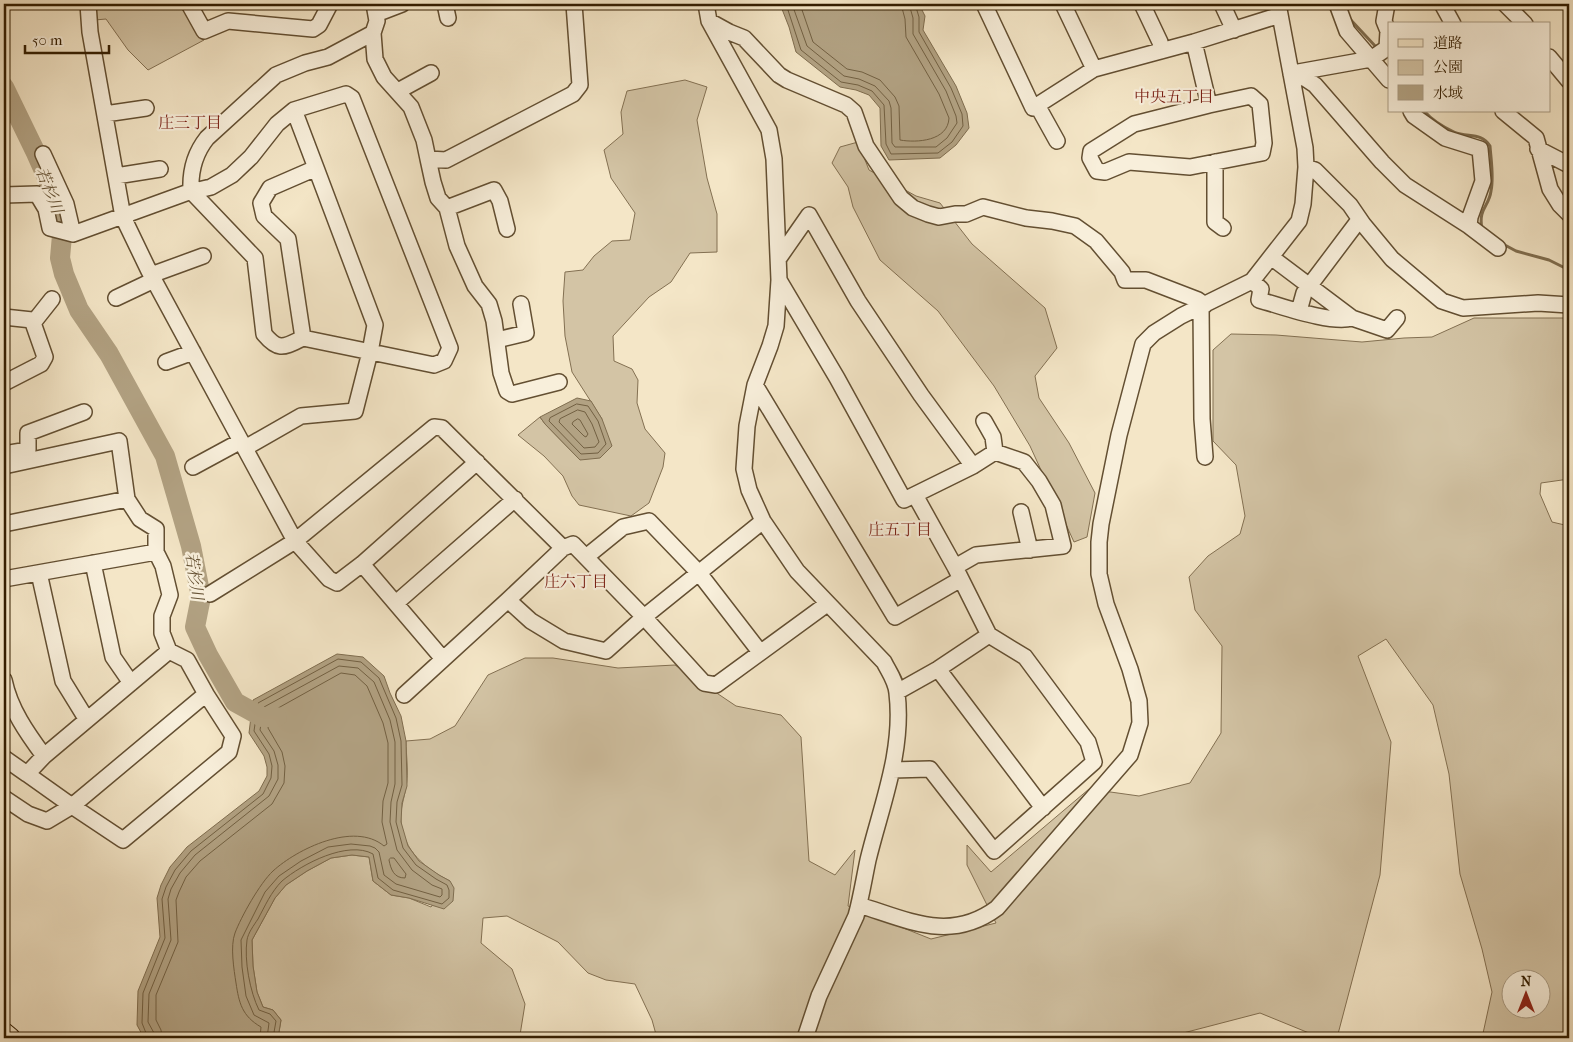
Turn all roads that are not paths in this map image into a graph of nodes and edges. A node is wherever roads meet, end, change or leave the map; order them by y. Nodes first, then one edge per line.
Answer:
1 (88, 4) edge
2 (189, 4) edge
3 (330, 4) edge
4 (402, 4) edge
5 (574, 4) edge
6 (706, 4) edge
7 (984, 4) edge
8 (1063, 4) edge
9 (1142, 4) edge
10 (1222, 4) edge
11 (1337, 4) edge
12 (1387, 4) edge
13 (1442, 4) edge
14 (1505, 4) edge
15 (375, 9) edge
16 (1279, 9) edge
17 (709, 21) junction
18 (1452, 22) edge
19 (1523, 22) edge
20 (1234, 30) junction
21 (373, 33) junction
22 (1194, 42) junction
23 (1388, 48) edge
24 (1162, 51) junction
25 (1371, 59) junction
26 (1550, 59) edge
27 (1094, 70) junction
28 (431, 73) dead end
29 (1291, 74) junction
30 (1388, 79) edge
31 (1569, 81) edge
32 (398, 90) junction
33 (1209, 104) junction
34 (1037, 105) junction
35 (146, 108) dead end
36 (294, 110) junction
37 (1412, 112) edge
38 (1504, 112) edge
39 (105, 114) junction
40 (1057, 141) dead end
41 (1538, 149) junction
42 (43, 154) dead end
43 (428, 159) junction
44 (1214, 162) junction
45 (1569, 165) edge
46 (1306, 167) junction
47 (316, 168) junction
48 (160, 169) dead end
49 (116, 176) junction
50 (191, 191) junction
51 (4, 195) edge
52 (447, 208) junction
53 (1569, 214) edge
54 (123, 216) junction
55 (1360, 220) junction
56 (1469, 226) junction
57 (1223, 228) dead end
58 (507, 229) dead end
59 (73, 234) junction
60 (1498, 248) dead end
61 (203, 256) dead end
62 (1271, 257) junction
63 (779, 258) junction
64 (152, 277) junction
65 (779, 280) junction
66 (1252, 281) junction
67 (1309, 286) junction
68 (52, 298) dead end
69 (116, 298) dead end
70 (521, 304) dead end
71 (1569, 305) edge
72 (1203, 306) junction
73 (1299, 311) junction
74 (4, 317) edge
75 (1352, 318) junction
76 (1397, 318) dead end
77 (33, 323) junction
78 (303, 338) junction
79 (497, 340) junction
80 (193, 352) junction
81 (370, 352) junction
82 (166, 362) dead end
83 (559, 382) dead end
84 (4, 383) edge
85 (755, 385) junction
86 (84, 412) dead end
87 (984, 421) dead end
88 (243, 444) junction
89 (995, 452) junction
90 (4, 454) edge
91 (1205, 457) dead end
92 (477, 462) junction
93 (4, 466) edge
94 (973, 466) junction
95 (193, 467) dead end
96 (915, 495) junction
97 (127, 499) junction
98 (515, 499) junction
99 (1021, 512) dead end
100 (762, 521) junction
101 (4, 524) edge
102 (295, 542) junction
103 (563, 548) junction
104 (1030, 550) junction
105 (156, 552) junction
106 (586, 557) junction
107 (93, 564) junction
108 (362, 564) junction
109 (699, 572) junction
110 (39, 573) junction
111 (958, 573) junction
112 (4, 579) edge
113 (210, 594) dead end
114 (508, 600) junction
115 (396, 603) junction
116 (827, 604) junction
117 (644, 617) junction
118 (989, 635) junction
119 (169, 651) junction
120 (760, 652) junction
121 (443, 659) junction
122 (938, 669) junction
123 (4, 680) edge
124 (131, 683) junction
125 (897, 692) junction
126 (206, 694) junction
127 (404, 695) dead end
128 (86, 720) junction
129 (44, 756) junction
130 (4, 758) edge
131 (892, 770) junction
132 (27, 774) junction
133 (4, 798) edge
134 (72, 806) junction
135 (1043, 808) junction
136 (859, 905) junction
137 (4, 1033) edge
138 (10, 1038) edge
139 (805, 1038) edge

1 - 39 street
2 - 3 street
4 - 15 street
5 - 43 street
6 - 17 street
7 - 34 street
8 - 27 street
9 - 24 street
10 - 20 street
11 - 25 street
12 - 23 street
13 - 18 street
14 - 19 street
15 - 21 street
16 - 20 street
16 - 29 street
17 - 63 street
17 - 72 street
20 - 22 street
21 - 32 street
21 - 50 street
22 - 24 street
22 - 33 street
23 - 25 street
24 - 27 street
25 - 29 street
25 - 30 street
26 - 31 street
27 - 34 street
28 - 32 street
29 - 46 street
29 - 56 street
32 - 43 street
33 - 44 street
33 - 44 street
34 - 40 street
35 - 39 street
36 - 47 street
36 - 50 street
36 - 81 street
37 - 56 street
38 - 41 street
39 - 49 street
41 - 45 street
41 - 53 street
42 - 59 street
43 - 52 street
44 - 57 street
46 - 55 street
46 - 62 street
47 - 78 street
47 - 81 street
48 - 49 street
49 - 54 street
50 - 54 street
50 - 78 street
51 - 59 street
52 - 58 street
52 - 79 street
54 - 59 street
54 - 64 street
55 - 67 street
55 - 71 street
56 - 60 street
61 - 64 street
62 - 66 street
62 - 67 street
63 - 65 street
63 - 94 street
64 - 69 street
64 - 80 street
65 - 85 street
65 - 96 street
66 - 72 street
66 - 73 street
67 - 73 street
67 - 75 street
68 - 77 street
70 - 79 street
72 - 91 street
72 - 136 street
73 - 75 street
74 - 77 street
75 - 76 street
77 - 84 street
78 - 81 street
79 - 83 street
80 - 82 street
80 - 88 street
81 - 88 street
85 - 100 street
85 - 111 street
86 - 90 street
87 - 89 street
88 - 95 street
88 - 102 street
89 - 94 street
89 - 104 street
92 - 98 street
92 - 102 street
92 - 108 street
93 - 97 street
94 - 96 street
96 - 111 street
97 - 101 street
97 - 105 street
98 - 103 street
98 - 115 street
99 - 104 street
100 - 109 street
100 - 116 street
102 - 108 street
102 - 113 street
103 - 106 street
103 - 114 street
104 - 111 street
105 - 107 street
105 - 119 street
106 - 109 street
106 - 117 street
107 - 110 street
107 - 124 street
108 - 115 street
109 - 117 street
109 - 120 street
110 - 112 street
110 - 128 street
111 - 118 street
114 - 117 street
114 - 121 street
115 - 121 street
116 - 120 street
116 - 125 street
117 - 120 street
118 - 122 street
118 - 135 street
119 - 124 street
119 - 126 street
121 - 127 street
122 - 125 street
122 - 135 street
123 - 129 street
124 - 128 street
125 - 131 street
126 - 134 street
126 - 134 street
128 - 129 street
129 - 132 street
130 - 132 street
131 - 135 street
131 - 136 street
132 - 134 street
133 - 134 street
136 - 139 street
137 - 138 main road

